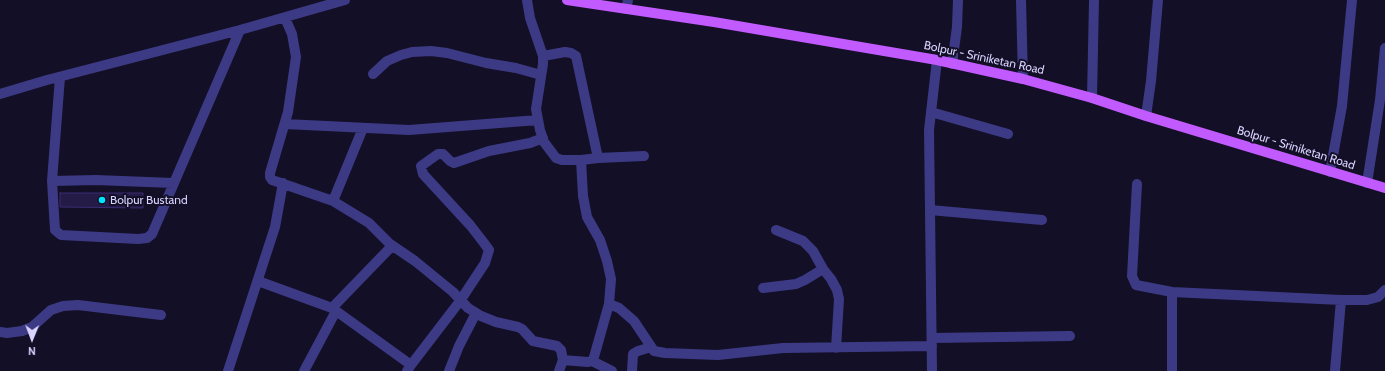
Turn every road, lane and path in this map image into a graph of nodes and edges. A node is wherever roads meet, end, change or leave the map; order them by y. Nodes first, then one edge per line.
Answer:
1 (345, 0) edge
2 (526, 0) edge
3 (567, 0) edge
4 (958, 0) edge
5 (1021, 0) edge
6 (1094, 0) edge
7 (1158, 0) edge
8 (1352, 0) edge
9 (627, 4) edge
10 (286, 18) junction
11 (240, 30) junction
12 (1385, 48) edge
13 (542, 56) junction
14 (938, 60) junction
15 (952, 64) junction
16 (373, 74) dead end
17 (541, 75) junction
18 (60, 77) junction
19 (1022, 79) junction
20 (0, 94) edge
21 (1092, 98) junction
22 (931, 112) junction
23 (1146, 116) junction
24 (538, 120) junction
25 (285, 124) junction
26 (363, 128) junction
27 (1008, 134) dead end
28 (543, 138) junction
29 (644, 156) dead end
30 (598, 158) junction
31 (581, 160) junction
32 (1330, 172) junction
33 (52, 181) junction
34 (173, 183) junction
35 (283, 183) junction
36 (1367, 183) junction
37 (1137, 184) dead end
38 (1385, 188) edge
39 (332, 201) junction
40 (930, 210) junction
41 (1042, 220) dead end
42 (776, 230) dead end
43 (390, 244) junction
44 (823, 269) junction
45 (258, 281) junction
46 (763, 288) dead end
47 (1385, 290) edge
48 (1172, 292) junction
49 (1341, 300) junction
50 (460, 301) junction
51 (609, 304) junction
52 (334, 309) junction
53 (476, 313) junction
54 (161, 315) dead end
55 (0, 332) edge
56 (1070, 336) dead end
57 (932, 342) junction
58 (651, 347) junction
59 (836, 348) junction
60 (563, 360) junction
61 (592, 360) junction
62 (409, 368) edge
63 (228, 371) edge
64 (304, 371) edge
65 (449, 371) edge
66 (559, 371) edge
67 (612, 371) edge
68 (632, 371) edge
69 (932, 371) edge
70 (1172, 371) edge
71 (1335, 371) edge

1 - 10 street
2 - 13 street
3 - 9 main road, Bolpur - Sriniketan Road
4 - 15 street
5 - 19 street
6 - 21 street
7 - 23 street
8 - 32 street
9 - 14 main road, Bolpur - Sriniketan Road
10 - 11 street
10 - 25 street
11 - 18 street
11 - 34 street
12 - 36 street
13 - 17 street
13 - 30 street
14 - 15 main road, Bolpur - Sriniketan Road
14 - 22 street
15 - 19 main road, Bolpur - Sriniketan Road
16 - 17 street
17 - 24 street
18 - 20 street
18 - 33 street
19 - 21 main road, Bolpur - Sriniketan Road
21 - 23 main road, Bolpur - Sriniketan Road
22 - 27 street
22 - 40 street
23 - 32 main road, Bolpur - Sriniketan Road
24 - 26 street
24 - 28 street
25 - 26 street
25 - 35 street
26 - 39 street
28 - 31 street
28 - 50 street
29 - 30 street
30 - 31 street
31 - 51 street
32 - 36 main road, Bolpur - Sriniketan Road
33 - 34 street
33 - 34 street
35 - 39 street
35 - 45 street
36 - 38 main road, Bolpur - Sriniketan Road
37 - 48 street
39 - 43 street
40 - 41 street
40 - 57 street
42 - 44 street
43 - 50 street
43 - 52 street
44 - 46 street
44 - 59 street
45 - 52 street
45 - 63 street
47 - 49 street
48 - 49 street
48 - 70 street
49 - 71 street
50 - 53 street
50 - 62 street
51 - 58 street
51 - 61 street
52 - 62 street
52 - 64 street
53 - 60 street
53 - 65 street
54 - 55 street
56 - 57 street
57 - 59 street
57 - 69 street
58 - 59 street
58 - 68 street
60 - 61 street
60 - 66 street
61 - 67 street

